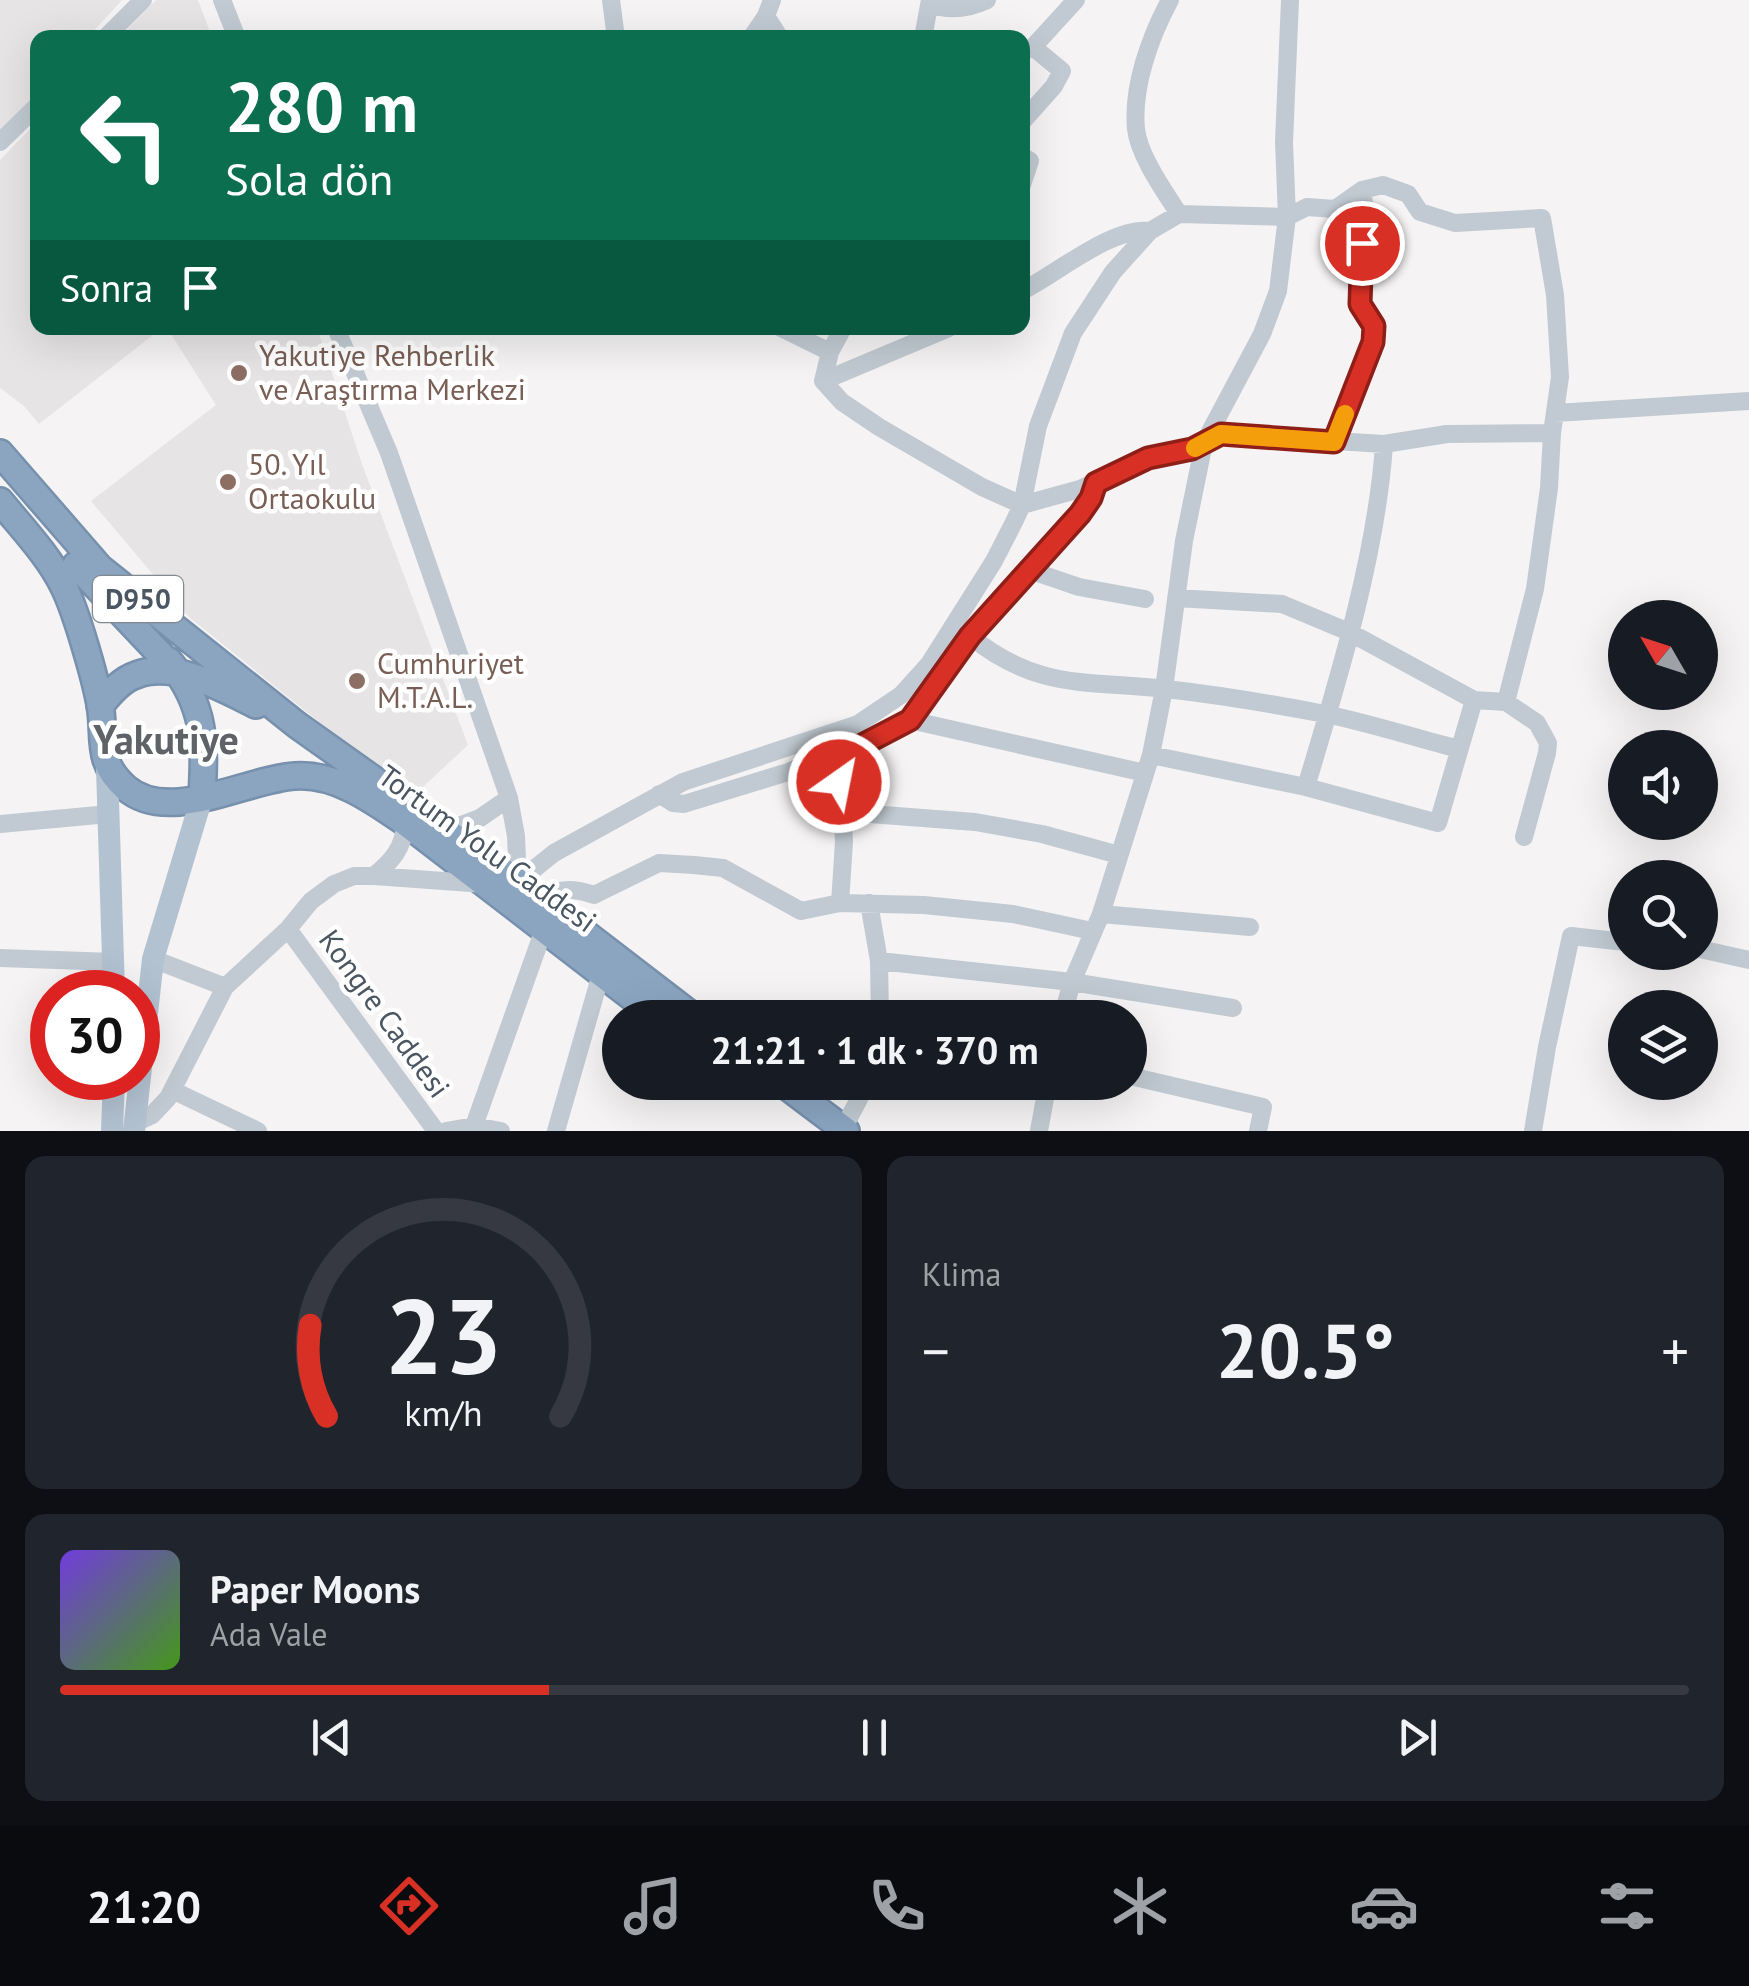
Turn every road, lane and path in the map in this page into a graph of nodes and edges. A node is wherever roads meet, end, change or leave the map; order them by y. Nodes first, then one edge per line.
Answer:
1 (142, 0) edge
2 (222, 0) edge
3 (611, 0) edge
4 (987, 0) edge
5 (1076, 0) edge
6 (1170, 0) edge
7 (1290, 0) edge
8 (931, 3) edge
9 (769, 8) edge
10 (113, 30) edge
11 (234, 30) edge
12 (615, 30) edge
13 (756, 30) edge
14 (925, 30) edge
15 (1030, 48) edge
16 (1030, 51) edge
17 (30, 113) edge
18 (1030, 113) edge
19 (0, 142) edge
20 (1362, 190) junction
21 (1179, 214) junction
22 (1287, 217) junction
23 (1150, 232) junction
24 (1030, 286) edge
25 (339, 335) edge
26 (795, 335) edge
27 (840, 335) edge
28 (931, 335) edge
29 (830, 352) junction
30 (823, 380) junction
31 (1749, 401) edge
32 (1555, 414) junction
33 (1552, 433) junction
34 (1334, 442) junction
35 (1204, 443) junction
36 (1384, 444) junction
37 (0, 453) edge
38 (0, 474) edge
39 (1096, 483) junction
40 (0, 502) edge
41 (1022, 505) junction
42 (100, 568) junction
43 (1032, 571) junction
44 (1176, 598) junction
45 (1145, 599) dead end
46 (1349, 632) junction
47 (970, 636) junction
48 (179, 674) junction
49 (1164, 689) junction
50 (1474, 700) junction
51 (1506, 702) junction
52 (100, 706) junction
53 (1328, 715) junction
54 (910, 720) junction
55 (297, 725) junction
56 (1459, 750) junction
57 (843, 755) junction
58 (1148, 764) junction
59 (107, 768) junction
60 (1306, 787) junction
61 (659, 794) junction
62 (202, 798) junction
63 (509, 798) junction
64 (844, 812) junction
65 (108, 814) junction
66 (406, 823) junction
67 (0, 824) edge
68 (446, 831) junction
69 (1524, 837) dead end
70 (1119, 855) junction
71 (374, 876) junction
72 (518, 882) junction
73 (486, 884) junction
74 (539, 898) junction
75 (840, 903) junction
76 (869, 903) junction
77 (1101, 914) junction
78 (1250, 927) dead end
79 (288, 929) junction
80 (544, 930) junction
81 (1092, 932) junction
82 (1608, 940) edge
83 (1718, 953) edge
84 (0, 958) edge
85 (154, 958) junction
86 (1749, 960) edge
87 (880, 961) junction
88 (113, 962) junction
89 (113, 970) edge
90 (601, 974) junction
91 (1072, 982) junction
92 (224, 987) junction
93 (635, 1000) edge
94 (672, 1000) edge
95 (880, 1000) edge
96 (1067, 1000) edge
97 (1233, 1008) dead end
98 (1147, 1080) edge
99 (172, 1090) junction
100 (113, 1100) edge
101 (785, 1100) edge
102 (802, 1100) edge
103 (856, 1100) edge
104 (1045, 1100) edge
105 (474, 1126) junction
106 (134, 1127) edge
107 (837, 1130) edge
108 (112, 1131) edge
109 (258, 1131) edge
110 (436, 1131) edge
111 (446, 1131) edge
112 (501, 1131) edge
113 (556, 1131) edge
114 (1039, 1131) edge
115 (1258, 1131) edge
116 (1533, 1131) edge

1 - 10 street
2 - 11 street
3 - 12 street
4 - 8 street
5 - 15 street
6 - 21 street
7 - 22 street
8 - 14 street
9 - 13 street
16 - 18 street
17 - 19 street
20 - 22 street
20 - 32 street
20 - 34 street
21 - 22 street
21 - 23 street
22 - 35 street
23 - 24 street
23 - 41 street
25 - 63 street
26 - 29 street
27 - 29 street
28 - 30 street
29 - 30 street
30 - 41 street
31 - 32 street
32 - 33 street
33 - 36 street
33 - 51 street
34 - 35 street
34 - 36 street
35 - 39 street
35 - 44 street
36 - 46 street
37 - 42 highway, Tortum Yolu Caddesi / D950
38 - 48 highway
39 - 41 street
39 - 43 street
40 - 52 highway, D950
41 - 61 street
42 - 48 highway, Tortum Yolu Caddesi
42 - 55 highway, Tortum Yolu Caddesi / D950
43 - 45 street
43 - 47 street
44 - 46 street
44 - 49 street
46 - 50 street
46 - 53 street
47 - 49 street
47 - 54 street
48 - 52 highway, Tortum Yolu Caddesi
48 - 55 highway, Tortum Yolu Caddesi
48 - 62 highway, Tortum Yolu Caddesi
49 - 53 street
49 - 58 street
50 - 51 street
50 - 56 street
51 - 69 street
52 - 59 highway, D950
53 - 56 street
53 - 60 street
54 - 57 street
54 - 58 street
55 - 68 highway, Tortum Yolu Caddesi
56 - 60 street
57 - 61 street
57 - 64 street
58 - 60 street
58 - 70 street
59 - 62 highway, Tortum Yolu Caddesi
59 - 65 main road
61 - 72 street
62 - 66 highway, Tortum Yolu Caddesi
62 - 85 main road
63 - 68 street
63 - 72 street
64 - 70 street
64 - 75 street
65 - 67 street
65 - 88 main road
66 - 71 street
66 - 73 highway, Tortum Yolu Caddesi
68 - 72 highway, Tortum Yolu Caddesi
70 - 77 street
71 - 73 street
71 - 79 street
72 - 74 highway, Tortum Yolu Caddesi
73 - 80 highway, Tortum Yolu Caddesi
74 - 75 street
74 - 94 highway, Tortum Yolu Caddesi
75 - 76 street
76 - 81 street
76 - 87 street
77 - 78 street
77 - 81 street
79 - 92 street
79 - 110 street, Kongre Caddesi
80 - 90 highway, Tortum Yolu Caddesi
80 - 105 street
81 - 91 street
82 - 116 street
83 - 86 street
84 - 88 street
85 - 92 street
85 - 106 main road
87 - 91 street
87 - 95 street
88 - 89 main road
90 - 93 highway, Tortum Yolu Caddesi
90 - 113 street
91 - 96 street
91 - 97 street
92 - 99 street
98 - 115 street
99 - 106 street
99 - 109 street
100 - 108 main road
101 - 107 highway
102 - 107 highway
103 - 107 street
104 - 114 street
105 - 111 street
105 - 112 street

